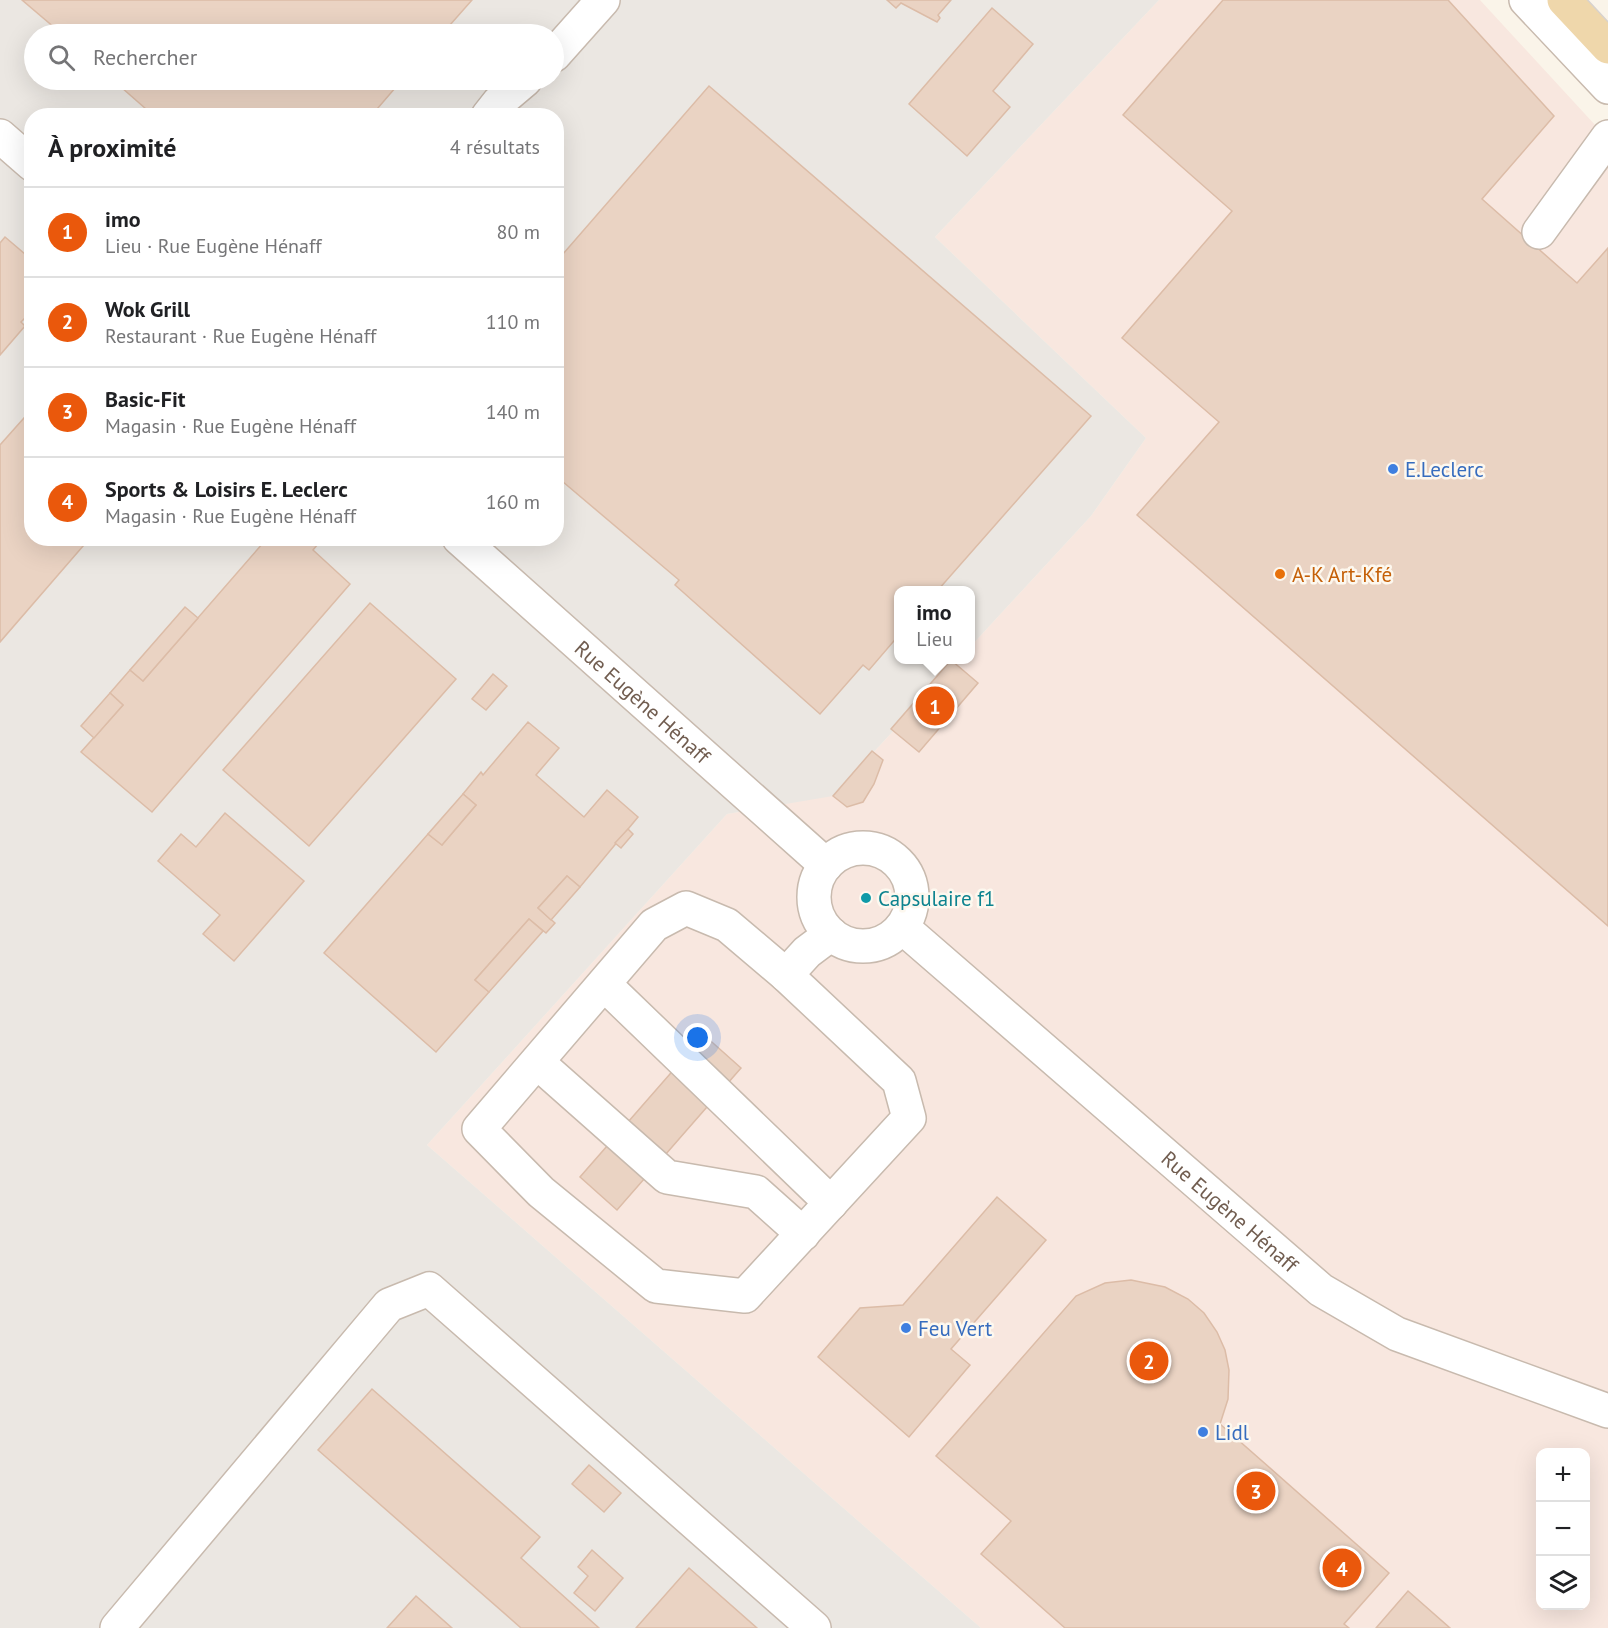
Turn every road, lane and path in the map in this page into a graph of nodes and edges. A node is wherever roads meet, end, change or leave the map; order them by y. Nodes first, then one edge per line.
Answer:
1 (603, 0) edge
2 (1526, 0) edge
3 (1564, 0) edge
4 (564, 44) edge
5 (1608, 47) edge
6 (1608, 87) edge
7 (514, 90) edge
8 (495, 108) edge
9 (0, 136) edge
10 (1608, 137) edge
11 (24, 157) edge
12 (1539, 232) dead end
13 (468, 546) edge
14 (826, 865) junction
15 (902, 927) junction
16 (831, 934) junction
17 (786, 975) junction
18 (604, 984) junction
19 (537, 1062) junction
20 (831, 1203) junction
21 (803, 1234) junction
22 (1608, 1411) edge
23 (117, 1628) edge
24 (814, 1628) edge

1 - 4 street
2 - 6 street
3 - 5 main road
7 - 8 street
9 - 11 street
10 - 12 street
13 - 14 street, Rue Eugène Hénaff
14 - 15 street
14 - 16 street
15 - 16 street
15 - 22 street, Rue Eugène Hénaff
16 - 17 street
17 - 18 street
17 - 20 street
18 - 19 street
18 - 20 street
19 - 21 street
19 - 21 street
20 - 21 street
23 - 24 street

